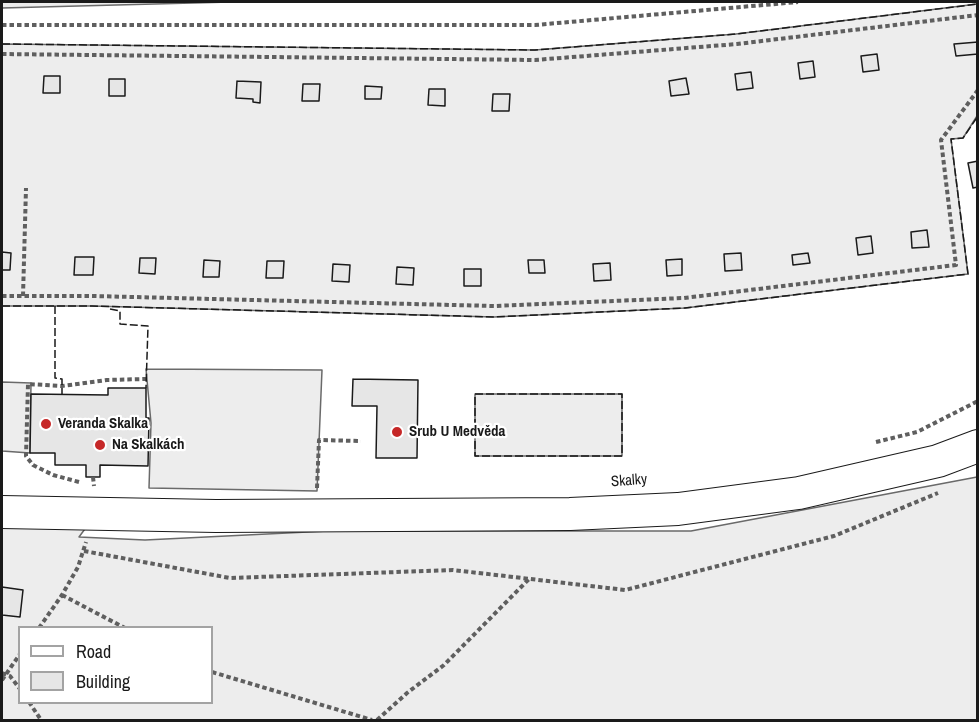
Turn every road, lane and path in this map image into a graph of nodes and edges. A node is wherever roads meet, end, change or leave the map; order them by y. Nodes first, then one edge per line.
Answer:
1 (798, 2) edge
2 (978, 15) edge
3 (2, 25) edge
4 (2, 54) edge
5 (978, 90) edge
6 (26, 188) dead end
7 (2, 296) edge
8 (23, 296) junction
9 (146, 379) dead end
10 (978, 401) edge
11 (361, 441) dead end
12 (870, 444) dead end
13 (978, 446) edge
14 (326, 489) dead end
15 (944, 491) dead end
16 (95, 500) junction
17 (2, 512) edge
18 (84, 551) junction
19 (529, 579) junction
20 (62, 595) junction
21 (40, 626) edge
22 (123, 626) edge
23 (18, 656) edge
24 (213, 672) edge
25 (4, 673) edge
26 (2, 680) edge
27 (18, 686) edge
28 (30, 704) edge
29 (41, 720) edge
30 (372, 720) edge
31 (377, 720) edge

1 - 3 path
2 - 4 path
5 - 8 path
6 - 8 path
7 - 8 path
9 - 16 path
10 - 12 path
11 - 14 path
13 - 16 street, Skalky
15 - 19 path
16 - 17 street, Skalky
16 - 18 path
18 - 19 path
18 - 20 path
19 - 31 path
20 - 21 path
20 - 22 path
23 - 25 path
24 - 30 path
25 - 26 path
25 - 27 path
28 - 29 path

